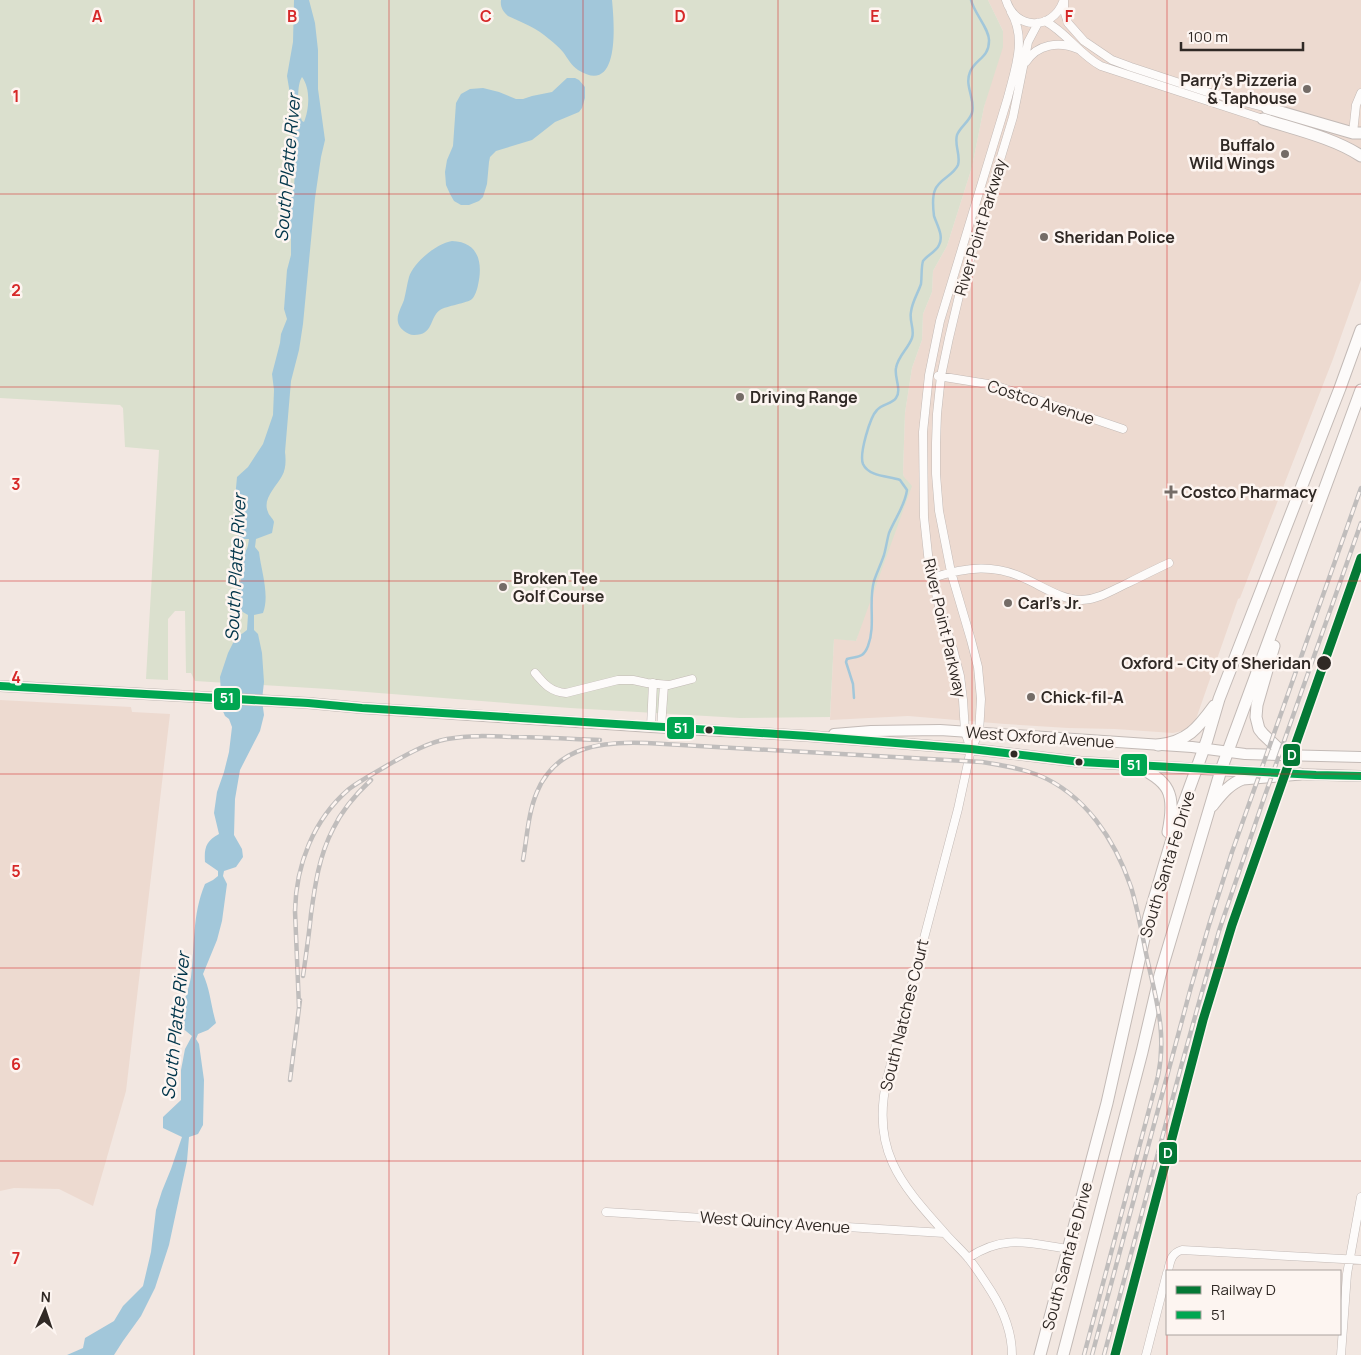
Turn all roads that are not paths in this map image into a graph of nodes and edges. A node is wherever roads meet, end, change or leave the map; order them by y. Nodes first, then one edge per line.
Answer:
1 (1006, 0) edge
2 (1064, 0) edge
3 (1011, 12) junction
4 (1042, 22) junction
5 (1080, 50) junction
6 (1023, 67) junction
7 (1361, 94) edge
8 (1265, 113) junction
9 (1357, 133) edge
10 (1361, 156) edge
11 (1361, 330) edge
12 (929, 375) junction
13 (941, 376) junction
14 (1361, 390) edge
15 (1123, 429) dead end
16 (1301, 551) junction
17 (1169, 563) dead end
18 (951, 572) junction
19 (932, 578) junction
20 (535, 673) dead end
21 (692, 679) dead end
22 (653, 684) junction
23 (664, 685) junction
24 (0, 686) edge
25 (1219, 699) junction
26 (656, 728) junction
27 (966, 732) junction
28 (979, 732) junction
29 (808, 736) junction
30 (1158, 745) junction
31 (1204, 749) junction
32 (971, 750) junction
33 (1228, 752) junction
34 (1285, 755) junction
35 (1361, 757) edge
36 (1134, 765) junction
37 (1196, 769) junction
38 (1221, 770) junction
39 (1300, 774) junction
40 (1361, 776) edge
41 (1210, 810) junction
42 (1155, 894) junction
43 (1361, 1197) edge
44 (606, 1212) dead end
45 (944, 1233) junction
46 (1068, 1250) junction
47 (968, 1258) junction
48 (1349, 1259) junction
49 (1361, 1260) edge
50 (1168, 1270) edge
51 (1166, 1276) edge
52 (1012, 1355) edge
53 (1040, 1355) edge
54 (1063, 1355) edge
55 (1146, 1355) edge
56 (1341, 1355) edge

1 - 3 street, River Point Parkway
2 - 4 street, River Point Parkway
2 - 8 street
3 - 4 street
3 - 12 street, River Point Parkway
4 - 5 street
4 - 6 street, River Point Parkway
5 - 6 street
5 - 8 street
6 - 13 street, River Point Parkway
7 - 9 street
8 - 9 highway
8 - 10 highway
11 - 25 highway, South Santa Fe Drive
12 - 13 street, Costco Avenue
12 - 19 street, River Point Parkway
13 - 15 street, Costco Avenue
13 - 18 street, River Point Parkway
14 - 16 highway, South Santa Fe Drive
16 - 33 highway, South Santa Fe Drive
16 - 34 highway
17 - 18 street
18 - 19 street
18 - 28 street, River Point Parkway
19 - 27 street, River Point Parkway
20 - 22 street
21 - 23 street
22 - 23 street
22 - 26 street
23 - 26 street
24 - 26 main road, West Oxford Avenue
25 - 30 highway
25 - 31 highway, South Santa Fe Drive
26 - 29 main road, West Oxford Avenue
27 - 28 main road, West Oxford Avenue
27 - 29 main road, West Oxford Avenue
27 - 32 street, River Point Parkway
28 - 30 main road, West Oxford Avenue
28 - 32 street, River Point Parkway
29 - 32 main road, West Oxford Avenue
30 - 31 main road, West Oxford Avenue
31 - 33 main road, West Oxford Avenue
31 - 37 highway, South Santa Fe Drive
32 - 36 main road, West Oxford Avenue
32 - 45 street, South Natches Court
33 - 34 main road, West Oxford Avenue
33 - 38 highway, South Santa Fe Drive
34 - 35 main road, West Oxford Avenue
36 - 37 main road, West Oxford Avenue
36 - 42 highway
37 - 38 main road, West Oxford Avenue
37 - 42 highway, South Santa Fe Drive
38 - 39 main road, West Oxford Avenue
38 - 41 highway, South Santa Fe Drive
39 - 40 main road, West Oxford Avenue
39 - 41 highway
41 - 54 highway, South Santa Fe Drive
42 - 46 highway, South Santa Fe Drive
43 - 48 street
44 - 45 street, West Quincy Avenue
45 - 47 street, South Natches Court
46 - 47 street
46 - 53 highway, South Santa Fe Drive
47 - 52 street
48 - 49 street
48 - 50 street
48 - 56 street
51 - 55 street

